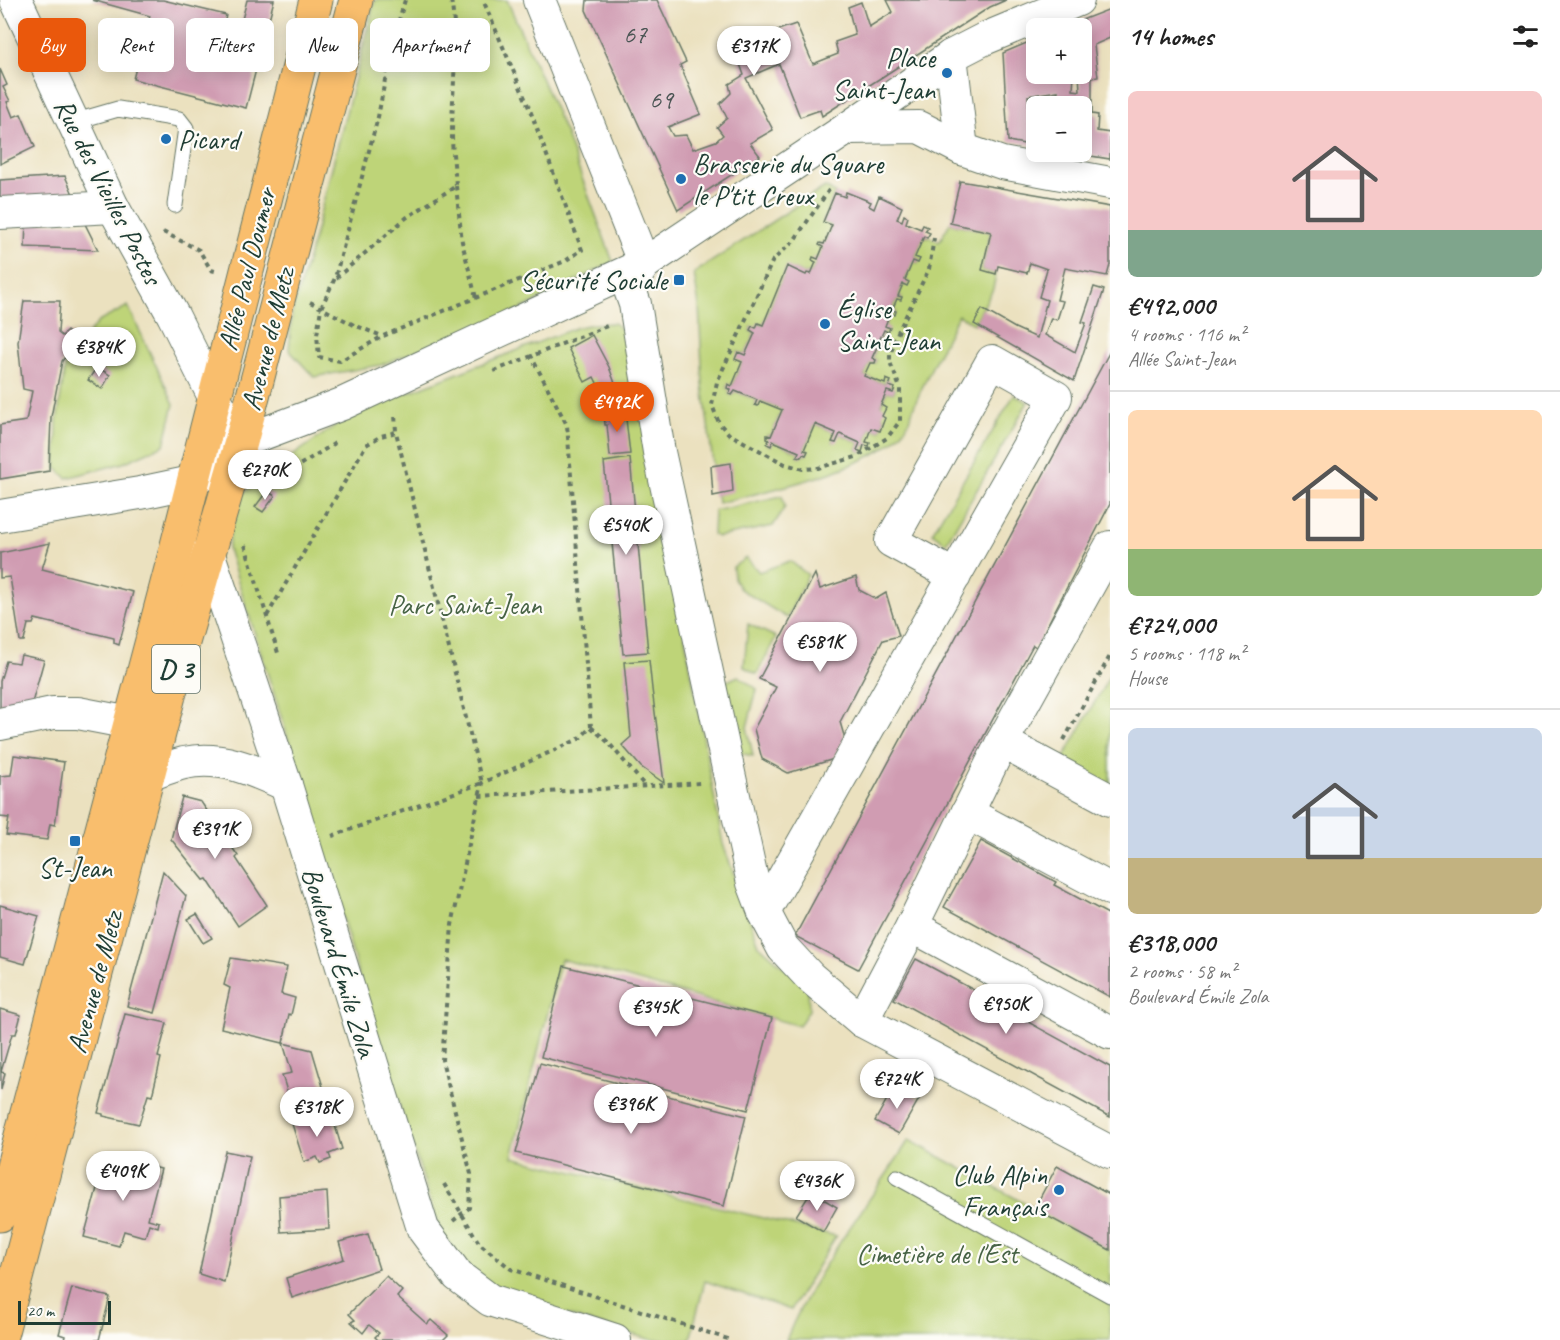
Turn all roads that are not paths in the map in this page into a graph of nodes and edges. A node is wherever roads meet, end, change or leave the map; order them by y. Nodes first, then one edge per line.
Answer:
1 (16, 0) edge
2 (316, 0) edge
3 (356, 0) edge
4 (539, 0) edge
5 (1078, 0) edge
6 (951, 56) junction
7 (73, 122) junction
8 (848, 128) junction
9 (962, 149) junction
10 (1110, 183) edge
11 (175, 205) dead end
12 (113, 207) junction
13 (0, 213) edge
14 (644, 264) junction
15 (214, 397) junction
16 (241, 442) junction
17 (192, 482) junction
18 (0, 516) edge
19 (1110, 547) edge
20 (175, 552) junction
21 (208, 555) junction
22 (955, 576) junction
23 (130, 723) junction
24 (0, 724) edge
25 (1002, 742) junction
26 (148, 775) junction
27 (286, 785) junction
28 (1110, 800) edge
29 (967, 813) junction
30 (1110, 889) edge
31 (764, 912) junction
32 (912, 926) junction
33 (862, 1021) junction
34 (1110, 1033) edge
35 (1110, 1152) edge
36 (897, 1177) dead end
37 (0, 1215) edge
38 (1110, 1295) edge
39 (0, 1339) edge
40 (615, 1340) edge

1 - 7 street, Rue des Vieilles Postes
2 - 15 main road, Allée Paul Doumer / D 3
3 - 16 main road, Avenue de Metz / D 3
4 - 14 street
5 - 6 street
6 - 8 street
6 - 9 street
7 - 11 lane
7 - 12 street, Rue des Vieilles Postes
8 - 9 street
8 - 14 street
9 - 10 street
12 - 13 street
12 - 15 street, Rue des Vieilles Postes
14 - 16 street
14 - 31 street
15 - 16 street, Rue des Vieilles Postes
15 - 17 main road, Allée Paul Doumer / D 3
16 - 17 street
16 - 21 main road, Avenue de Metz / D 3
17 - 18 street
17 - 20 main road, Allée Paul Doumer / D 3
19 - 25 street
20 - 21 street
20 - 23 main road, Avenue de Metz / D 3
21 - 26 main road, Avenue de Metz / D 3
21 - 27 street, Boulevard Émile Zola
22 - 22 street
22 - 31 street
23 - 24 street
23 - 37 main road, Avenue de Metz / D 3
25 - 28 street
25 - 29 street
26 - 27 street
26 - 39 main road, Avenue de Metz / D 3
27 - 40 street, Boulevard Émile Zola
29 - 30 street
29 - 32 street
31 - 33 street
32 - 33 street
32 - 34 street
33 - 35 street
36 - 38 lane

